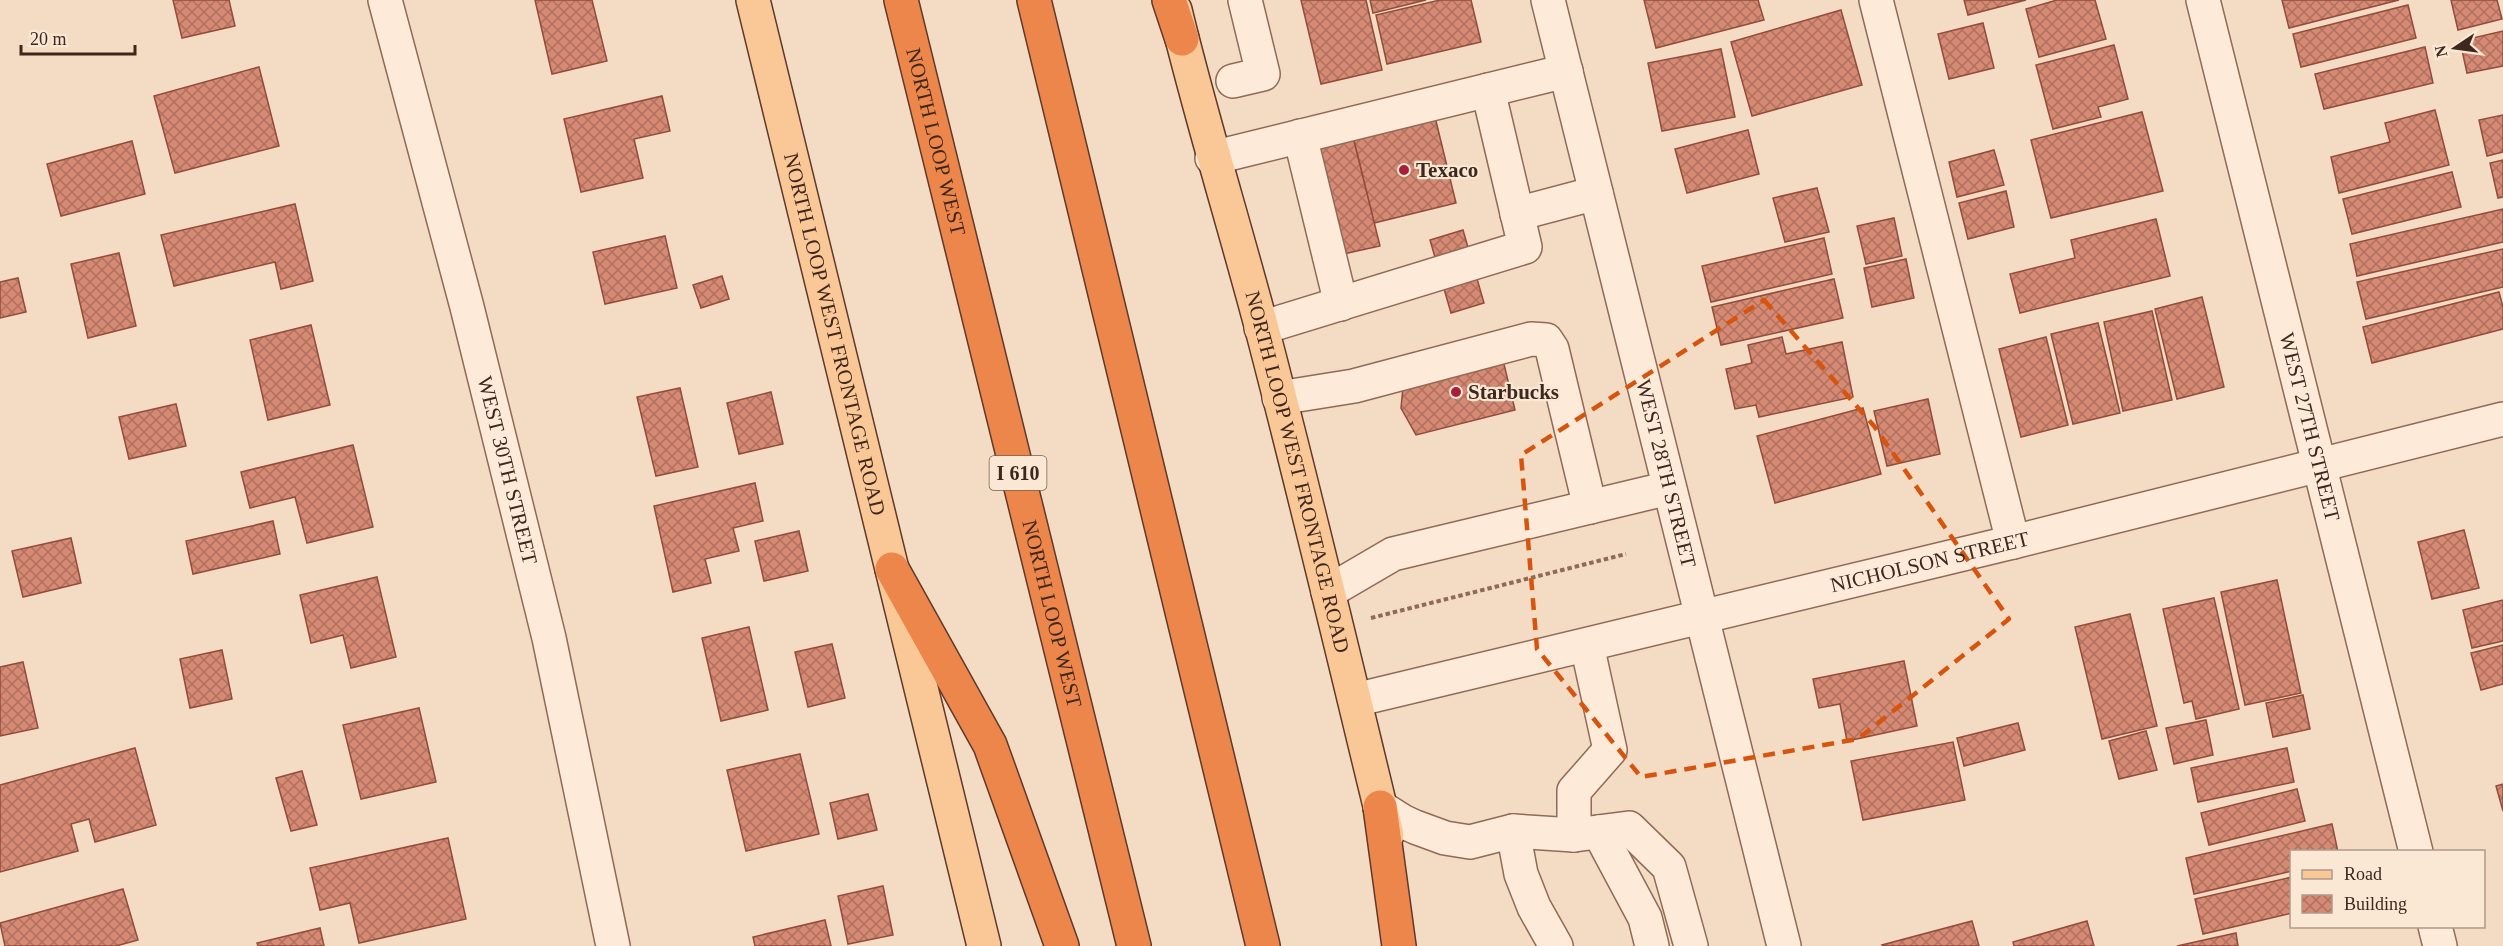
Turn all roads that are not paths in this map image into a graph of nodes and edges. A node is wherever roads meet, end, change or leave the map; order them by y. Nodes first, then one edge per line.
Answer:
1 (385, 0) edge
2 (753, 0) edge
3 (901, 0) edge
4 (1034, 0) edge
5 (1170, 0) edge
6 (1245, 0) edge
7 (1548, 0) edge
8 (1876, 0) edge
9 (2203, 0) edge
10 (1182, 39) joint
11 (1566, 71) junction
12 (1233, 81) dead end
13 (1488, 90) junction
14 (1300, 136) junction
15 (1212, 158) junction
16 (1596, 193) junction
17 (1517, 214) junction
18 (1341, 304) junction
19 (1261, 328) junction
20 (1279, 398) junction
21 (2503, 419) edge
22 (2319, 464) junction
23 (1669, 488) junction
24 (1590, 507) junction
25 (2013, 542) junction
26 (892, 569) junction
27 (1328, 592) junction
28 (1701, 617) junction
29 (1587, 645) junction
30 (1355, 700) junction
31 (1380, 807) junction
32 (1513, 831) junction
33 (1587, 833) junction
34 (2416, 850) edge
35 (2435, 928) edge
36 (613, 946) edge
37 (984, 946) edge
38 (1062, 946) edge
39 (1134, 946) edge
40 (1263, 946) edge
41 (1399, 946) edge
42 (1414, 946) edge
43 (1556, 946) edge
44 (1652, 946) edge
45 (1692, 946) edge
46 (1784, 946) edge
47 (2440, 946) edge

1 - 36 street, WEST 30TH STREET
2 - 26 main road, NORTH LOOP WEST FRONTAGE ROAD
3 - 39 highway, NORTH LOOP WEST / I 610
4 - 40 highway
5 - 10 highway
6 - 12 street
7 - 11 street, WEST 28TH STREET
8 - 25 street
9 - 22 street, WEST 27TH STREET
10 - 15 main road, NORTH LOOP WEST FRONTAGE ROAD
11 - 13 street
11 - 16 street, WEST 28TH STREET
13 - 14 street
13 - 17 street
14 - 15 street
14 - 18 street
15 - 19 main road, NORTH LOOP WEST FRONTAGE ROAD
16 - 17 street
16 - 23 street, WEST 28TH STREET
17 - 18 street
18 - 19 street
19 - 20 main road, NORTH LOOP WEST FRONTAGE ROAD
20 - 24 street
20 - 27 main road, NORTH LOOP WEST FRONTAGE ROAD
21 - 22 street, NICHOLSON STREET
22 - 25 street, NICHOLSON STREET
22 - 34 street, WEST 27TH STREET
23 - 24 street
23 - 28 street, WEST 28TH STREET
24 - 27 street
25 - 28 street, NICHOLSON STREET
26 - 37 main road, NORTH LOOP WEST FRONTAGE ROAD
26 - 38 highway
27 - 30 main road, NORTH LOOP WEST FRONTAGE ROAD
28 - 29 street, NICHOLSON STREET
28 - 46 street, WEST 28TH STREET
29 - 30 street, NICHOLSON STREET
29 - 33 street
30 - 31 main road, NORTH LOOP WEST FRONTAGE ROAD
31 - 32 street
31 - 41 highway
31 - 42 main road, NORTH LOOP WEST FRONTAGE ROAD
32 - 33 street
32 - 43 street
33 - 44 street
33 - 45 street
35 - 47 street

